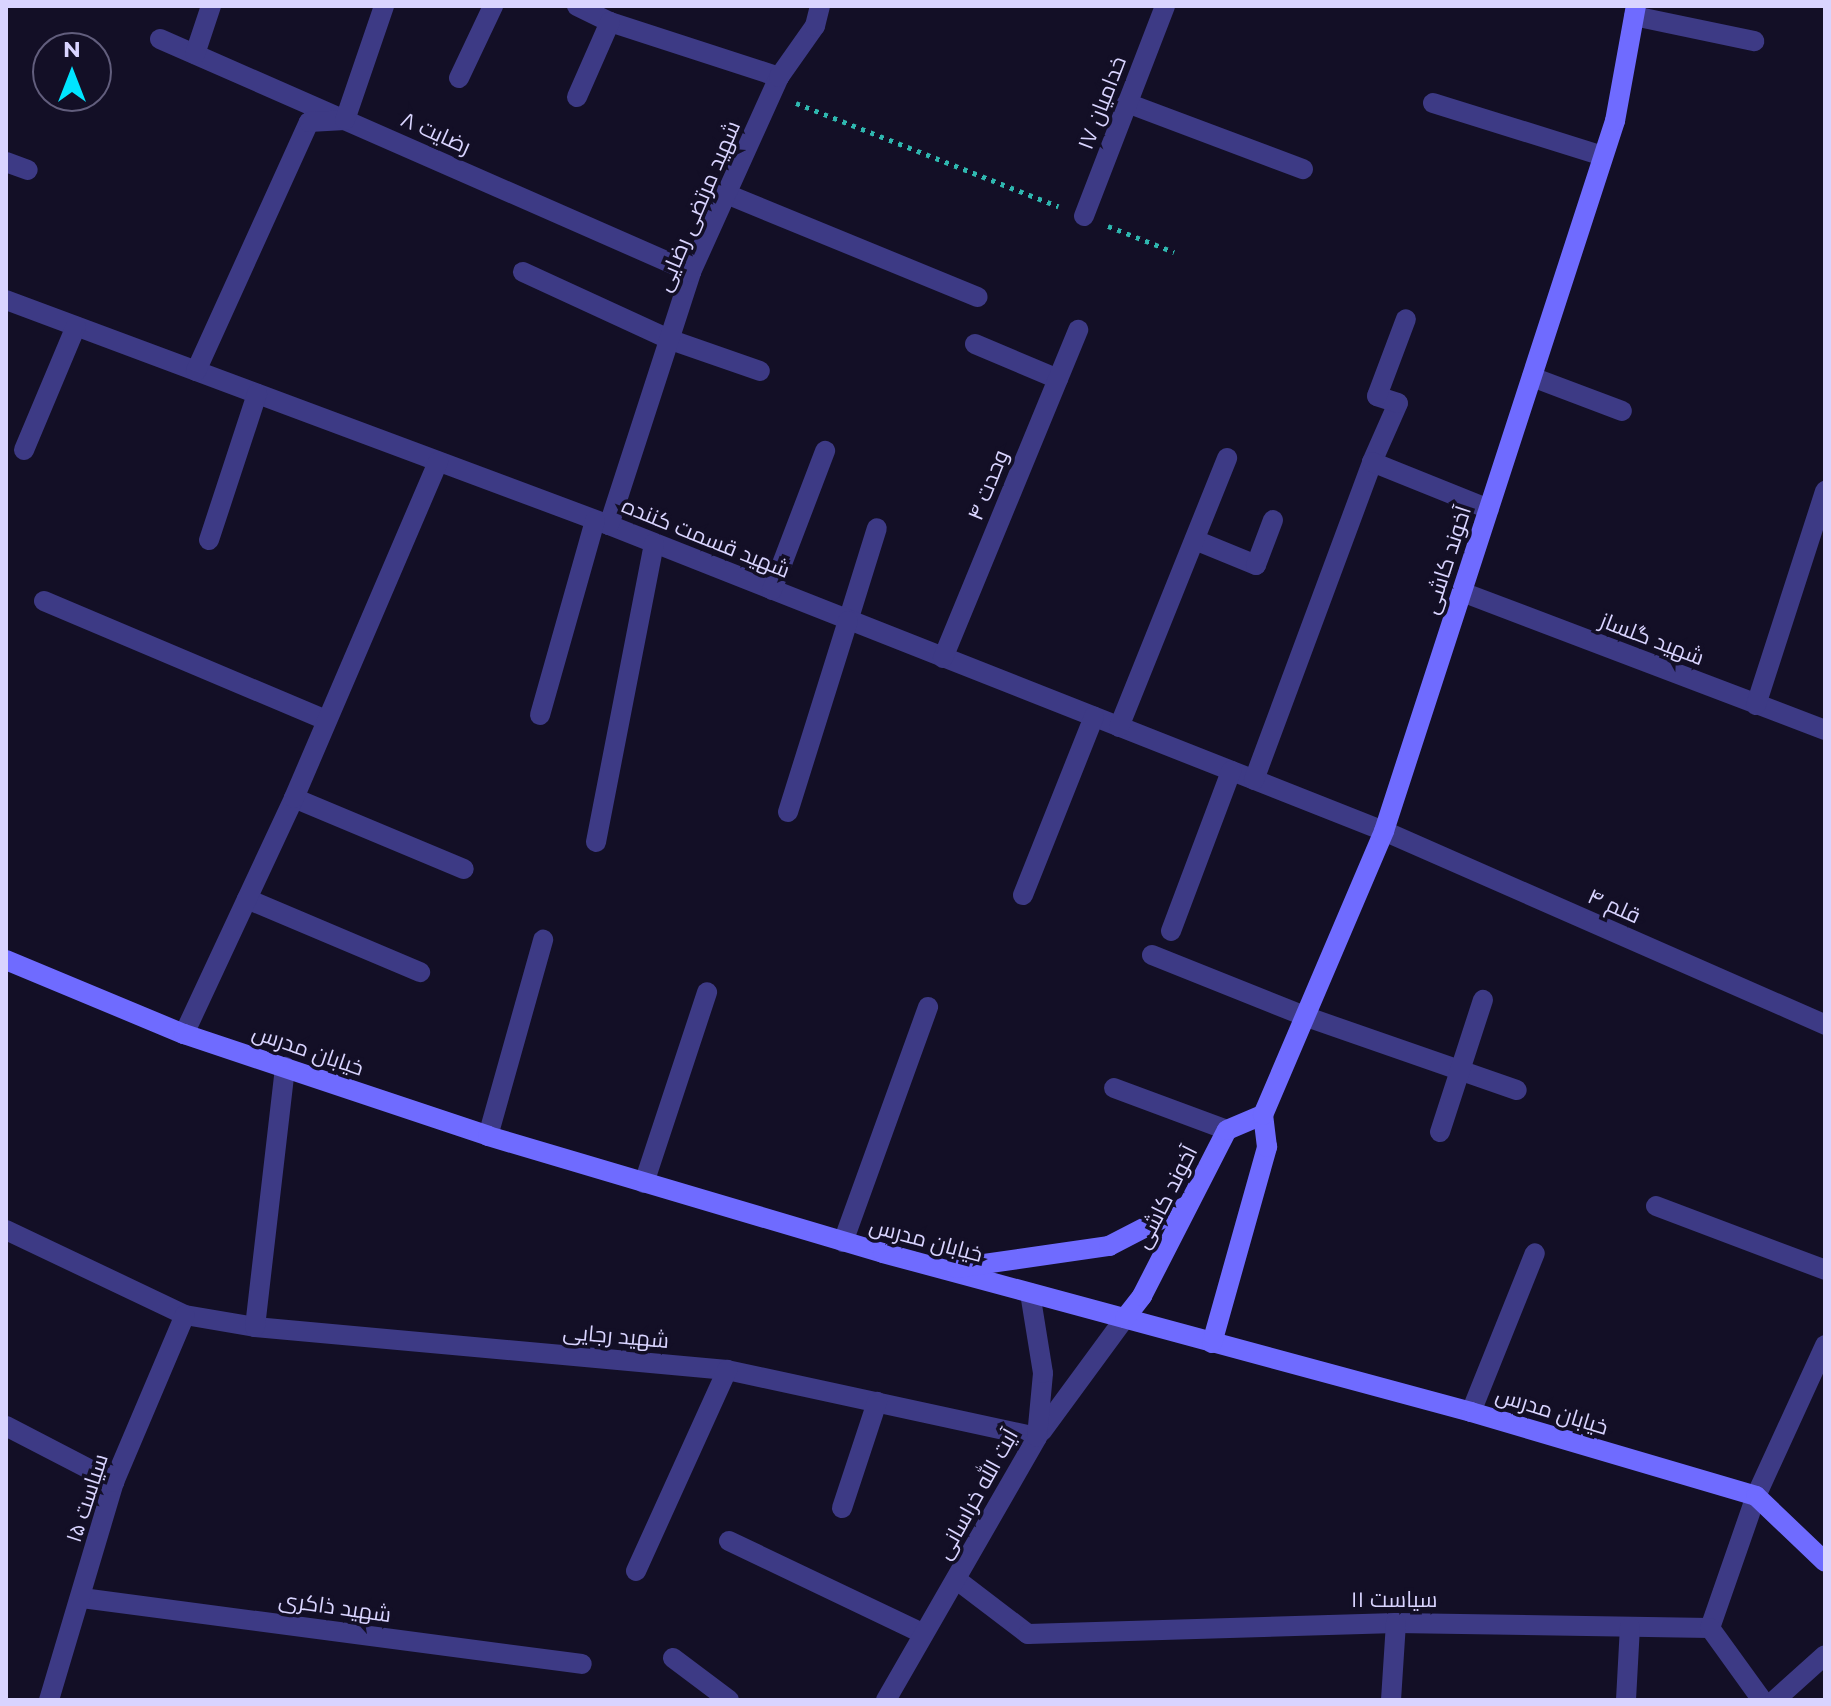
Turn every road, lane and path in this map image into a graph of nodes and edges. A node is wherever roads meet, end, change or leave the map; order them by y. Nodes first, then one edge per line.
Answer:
1 (211, 6) edge
2 (384, 6) edge
3 (493, 6) edge
4 (577, 6) edge
5 (820, 6) edge
6 (1165, 6) edge
7 (1635, 11) edge
8 (610, 22) junction
9 (160, 39) dead end
10 (1754, 41) dead end
11 (195, 54) junction
12 (459, 78) dead end
13 (776, 85) junction
14 (577, 97) dead end
15 (1127, 103) junction
16 (1433, 103) dead end
17 (345, 120) junction
18 (1603, 156) junction
19 (6, 162) edge
20 (1303, 169) dead end
21 (28, 170) dead end
22 (724, 193) junction
23 (1084, 216) junction
24 (1174, 252) dead end
25 (523, 272) dead end
26 (691, 272) junction
27 (978, 297) dead end
28 (6, 300) edge
29 (1406, 319) dead end
30 (76, 326) junction
31 (1078, 330) dead end
32 (671, 340) junction
33 (975, 344) dead end
34 (196, 371) junction
35 (760, 371) dead end
36 (1532, 377) junction
37 (1058, 379) junction
38 (257, 394) junction
39 (1622, 411) dead end
40 (24, 450) dead end
41 (825, 451) dead end
42 (1227, 458) dead end
43 (438, 462) junction
44 (1372, 462) junction
45 (1825, 491) edge
46 (1489, 509) junction
47 (1273, 520) dead end
48 (602, 523) junction
49 (877, 528) dead end
50 (209, 540) dead end
51 (1195, 540) junction
52 (654, 544) junction
53 (772, 590) junction
54 (1462, 592) junction
55 (44, 601) dead end
56 (848, 621) junction
57 (943, 658) junction
58 (1756, 705) junction
59 (540, 715) dead end
60 (1094, 717) junction
61 (326, 720) junction
62 (1119, 727) junction
63 (1825, 730) edge
64 (1231, 771) junction
65 (1254, 780) junction
66 (294, 798) junction
67 (788, 812) dead end
68 (1384, 831) junction
69 (596, 842) dead end
70 (464, 869) dead end
71 (1023, 895) dead end
72 (247, 899) junction
73 (1171, 931) dead end
74 (543, 940) dead end
75 (1152, 955) dead end
76 (6, 960) edge
77 (420, 972) dead end
78 (707, 992) dead end
79 (1483, 1000) dead end
80 (928, 1007) dead end
81 (1307, 1017) junction
82 (1825, 1025) edge
83 (184, 1034) junction
84 (285, 1067) junction
85 (1460, 1071) junction
86 (1114, 1088) dead end
87 (1517, 1090) dead end
88 (1263, 1115) junction
89 (1227, 1130) junction
90 (1440, 1132) dead end
91 (488, 1136) junction
92 (644, 1183) junction
93 (1188, 1205) junction
94 (1656, 1206) dead end
95 (6, 1230) edge
96 (843, 1242) junction
97 (1535, 1253) dead end
98 (943, 1269) junction
99 (1825, 1270) edge
100 (1030, 1293) junction
101 (185, 1315) junction
102 (1125, 1318) junction
103 (255, 1327) junction
104 (1212, 1343) junction
105 (1825, 1345) edge
106 (727, 1370) junction
107 (877, 1402) junction
108 (1471, 1412) junction
109 (6, 1426) edge
110 (1037, 1437) junction
111 (114, 1482) junction
112 (1756, 1496) junction
113 (842, 1508) dead end
114 (729, 1541) dead end
115 (1825, 1562) edge
116 (636, 1571) dead end
117 (957, 1580) junction
118 (82, 1598) junction
119 (1396, 1623) junction
120 (1630, 1627) junction
121 (1710, 1628) junction
122 (922, 1633) junction
123 (1825, 1655) edge
124 (673, 1658) dead end
125 (582, 1664) dead end
126 (888, 1699) edge
127 (49, 1700) edge
128 (729, 1700) edge
129 (1391, 1700) edge
130 (1626, 1700) edge
131 (1762, 1700) edge
132 (1775, 1700) edge

1 - 11 street
2 - 17 street
3 - 12 street
4 - 8 street
5 - 13 street, شهید مرتضی رضایی
6 - 15 street, خدامیان ۱۷
7 - 10 street
7 - 18 main road, آخوند کاشی
8 - 13 street
8 - 14 street
9 - 11 street, رضایت ۸
11 - 17 street, رضایت ۸
13 - 22 street, شهید مرتضی رضایی
13 - 23 path
15 - 20 street
15 - 23 street, خدامیان ۱۷
16 - 18 street
17 - 26 street, رضایت ۸
17 - 34 street
18 - 36 main road, آخوند کاشی
19 - 21 street
22 - 26 street, شهید مرتضی رضایی
22 - 27 street
23 - 24 path
25 - 32 street
26 - 32 street, شهید مرتضی رضایی
28 - 30 street, شهید قسمت کننده
29 - 44 street
30 - 34 street, شهید قسمت کننده
30 - 40 street
31 - 37 street, وحدت ۴
32 - 35 street
32 - 48 street, شهید مرتضی رضایی
33 - 37 street
34 - 38 street, شهید قسمت کننده
36 - 39 street
36 - 46 main road, آخوند کاشی
37 - 57 street, وحدت ۴
38 - 43 street, شهید قسمت کننده
38 - 50 street
41 - 53 street
42 - 51 street
43 - 48 street, شهید قسمت کننده
43 - 61 street
44 - 46 street
44 - 65 street
45 - 58 street
46 - 54 main road, آخوند کاشی
47 - 51 street
48 - 52 street, شهید قسمت کننده
48 - 59 street, شهید مرتضی رضایی
49 - 56 street
51 - 62 street
52 - 53 street, شهید قسمت کننده
52 - 69 street
53 - 56 street, شهید قسمت کننده
54 - 58 street, شهید گلساز
54 - 68 main road, آخوند کاشی
55 - 61 street
56 - 57 street, شهید قسمت کننده
56 - 67 street
57 - 60 street, شهید قسمت کننده
58 - 63 street, شهید گلساز
60 - 62 street, شهید قسمت کننده
60 - 71 street
61 - 66 street
62 - 64 street, شهید قسمت کننده
64 - 65 street, شهید قسمت کننده
64 - 73 street
65 - 68 street, شهید قسمت کننده
66 - 70 street
66 - 72 street
68 - 81 main road, آخوند کاشی
68 - 82 street, قلم ۴
72 - 77 street
72 - 83 street
74 - 91 street
75 - 81 street
76 - 83 main road, خیابان مدرس
78 - 92 street
79 - 85 street
80 - 96 street
81 - 85 street
81 - 88 main road, آخوند کاشی
83 - 84 main road, خیابان مدرس
84 - 91 main road, خیابان مدرس
84 - 103 street
85 - 87 street
85 - 90 street
86 - 89 street
88 - 89 main road, آخوند کاشی
88 - 104 main road, آخوند کاشی
89 - 93 main road, آخوند کاشی
91 - 92 main road, خیابان مدرس
92 - 96 main road, خیابان مدرس
93 - 98 main road
93 - 102 main road, آخوند کاشی
94 - 99 street
95 - 101 street, شهید رجایی
96 - 98 main road, خیابان مدرس
97 - 108 street
98 - 100 main road, خیابان مدرس
100 - 102 main road, خیابان مدرس
100 - 110 street, آیت الله خراسانی
101 - 103 street, شهید رجایی
101 - 111 street, سیاست ۱۵
102 - 104 main road, خیابان مدرس
102 - 110 street
103 - 106 street, شهید رجایی
104 - 108 main road, خیابان مدرس
105 - 112 street
106 - 107 street, شهید رجایی
106 - 116 street
107 - 110 street, شهید رجایی
107 - 113 street
108 - 112 main road, خیابان مدرس
109 - 111 street
110 - 117 street, آیت الله خراسانی
111 - 118 street, سیاست ۱۵
112 - 115 main road, خیابان مدرس
112 - 121 street
114 - 122 street
117 - 119 street, سیاست ۱۱
117 - 122 street, آیت الله خراسانی
118 - 125 street, شهید ذاکری
118 - 127 street, سیاست ۱۵
119 - 120 street, سیاست ۱۱
119 - 129 street
120 - 121 street, سیاست ۱۱
120 - 130 street
121 - 131 street
122 - 126 street, آیت الله خراسانی
123 - 132 street
124 - 128 street

